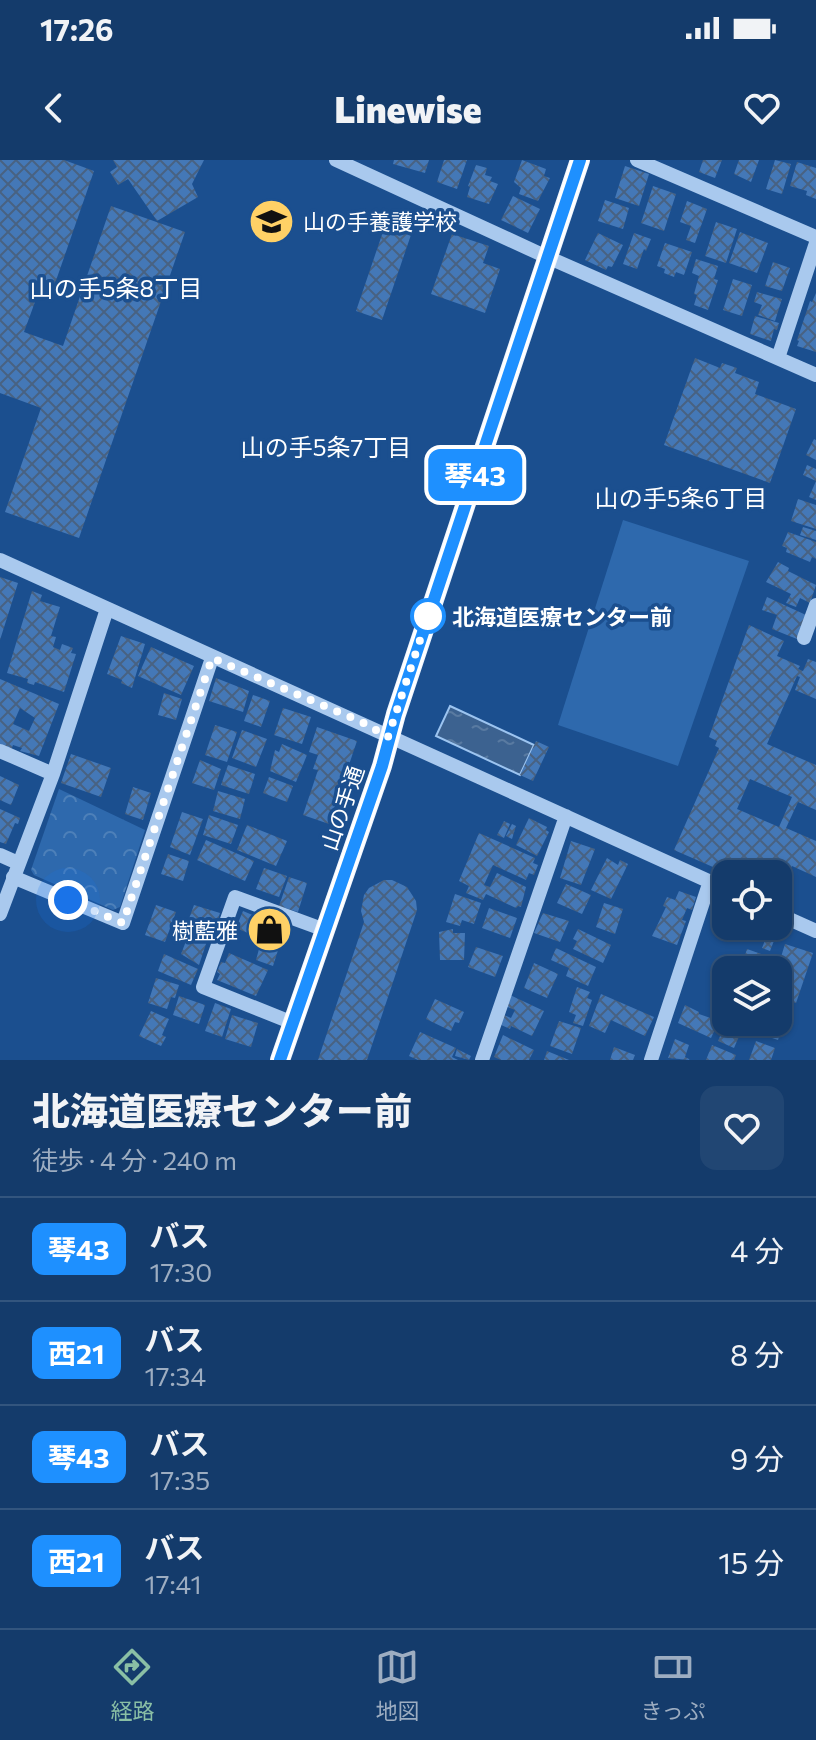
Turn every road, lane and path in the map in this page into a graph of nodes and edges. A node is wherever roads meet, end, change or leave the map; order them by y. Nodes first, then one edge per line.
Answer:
1 (336, 160) edge
2 (580, 160) edge
3 (637, 160) edge
4 (816, 240) edge
5 (547, 257) junction
6 (778, 358) junction
7 (816, 375) edge
8 (0, 560) edge
9 (816, 605) edge
10 (107, 609) junction
11 (804, 638) dead end
12 (212, 658) junction
13 (388, 737) junction
14 (0, 751) edge
15 (53, 774) junction
16 (566, 816) junction
17 (0, 855) edge
18 (15, 870) junction
19 (710, 881) joint
20 (0, 914) edge
21 (792, 920) edge
22 (325, 930) junction
23 (816, 931) edge
24 (293, 1023) junction
25 (280, 1060) edge
26 (482, 1060) edge
27 (651, 1060) edge

1 - 5 street
2 - 5 main road, 山の手通
3 - 4 street
4 - 6 street
5 - 6 street
5 - 13 main road, 山の手通
6 - 7 street
8 - 10 street
9 - 11 street
10 - 12 street
10 - 15 street
12 - 13 street
12 - 18 street
13 - 16 street
13 - 22 main road, 山の手通
14 - 15 street
15 - 18 street
16 - 19 street
16 - 26 street
17 - 18 street
18 - 20 street
19 - 27 street
21 - 23 street
22 - 24 main road, 山の手通
22 - 24 street
24 - 25 main road, 山の手通

